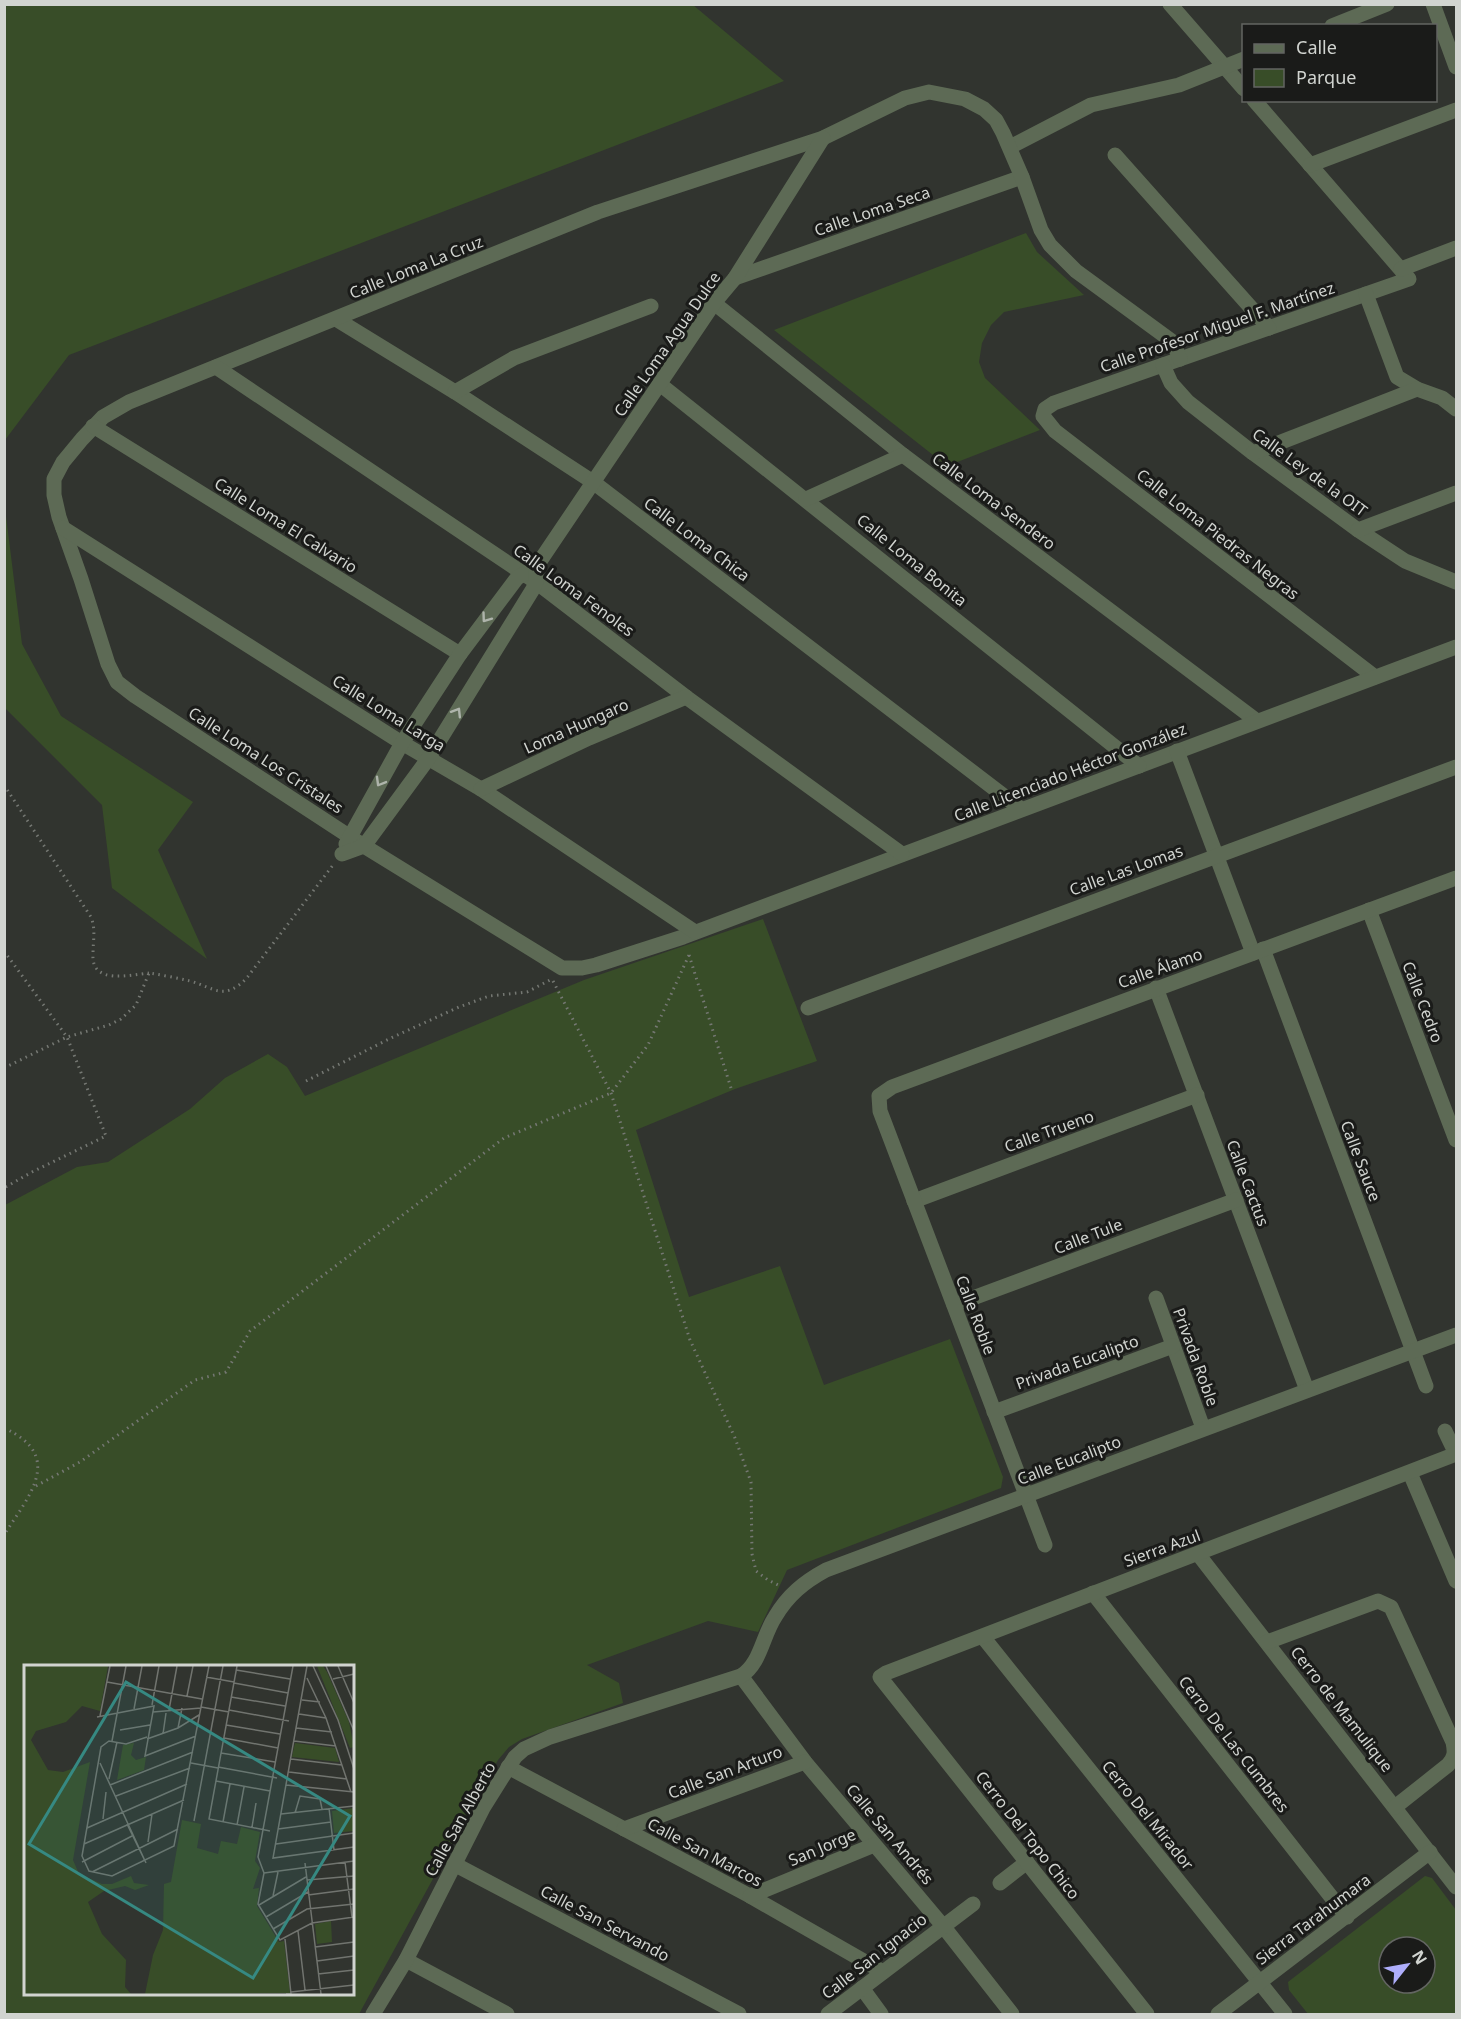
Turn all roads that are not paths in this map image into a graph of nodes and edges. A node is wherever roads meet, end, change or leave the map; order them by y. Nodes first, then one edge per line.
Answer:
1 (1170, 4) edge
2 (1387, 4) edge
3 (1433, 4) edge
4 (1337, 24) edge
5 (1242, 60) edge
6 (1224, 66) junction
7 (1456, 67) edge
8 (1242, 87) edge
9 (1256, 102) edge
10 (1456, 110) edge
11 (823, 138) junction
12 (1010, 147) junction
13 (1115, 155) dead end
14 (1310, 165) junction
15 (1022, 177) junction
16 (1456, 248) edge
17 (1405, 274) junction
18 (735, 278) junction
19 (1366, 294) junction
20 (714, 303) junction
21 (651, 306) dead end
22 (336, 319) junction
23 (1269, 328) junction
24 (1180, 359) junction
25 (1163, 365) junction
26 (216, 367) junction
27 (661, 385) junction
28 (1417, 389) junction
29 (455, 392) junction
30 (1456, 392) edge
31 (1442, 398) junction
32 (1456, 409) edge
33 (1043, 417) joint
34 (93, 426) junction
35 (1253, 453) junction
36 (903, 455) junction
37 (54, 479) joint
38 (592, 482) junction
39 (1456, 493) edge
40 (806, 498) junction
41 (63, 528) junction
42 (1358, 530) junction
43 (532, 574) junction
44 (1456, 582) edge
45 (1456, 647) edge
46 (460, 654) junction
47 (1375, 677) junction
48 (687, 697) junction
49 (1257, 721) junction
50 (402, 743) junction
51 (1177, 751) junction
52 (428, 759) junction
53 (1139, 765) junction
54 (1456, 767) edge
55 (480, 789) junction
56 (1022, 809) junction
57 (349, 836) junction
58 (364, 846) junction
59 (902, 854) junction
60 (1216, 856) junction
61 (1456, 878) edge
62 (1369, 910) junction
63 (689, 934) junction
64 (1258, 951) junction
65 (582, 968) joint
66 (1156, 988) junction
67 (808, 1008) dead end
68 (1197, 1095) junction
69 (879, 1096) joint
70 (1456, 1140) edge
71 (1236, 1200) junction
72 (914, 1201) junction
73 (1156, 1298) dead end
74 (954, 1305) junction
75 (1456, 1335) edge
76 (1173, 1346) junction
77 (1413, 1352) junction
78 (1426, 1386) dead end
79 (1307, 1390) junction
80 (994, 1412) junction
81 (1203, 1428) junction
82 (1445, 1431) dead end
83 (1456, 1454) edge
84 (1410, 1473) junction
85 (1026, 1495) junction
86 (1044, 1545) dead end
87 (1198, 1554) junction
88 (1456, 1581) edge
89 (1093, 1593) junction
90 (983, 1637) junction
91 (1267, 1642) junction
92 (741, 1676) junction
93 (880, 1677) joint
94 (805, 1762) junction
95 (508, 1767) junction
96 (1395, 1807) junction
97 (624, 1829) junction
98 (874, 1845) junction
99 (1430, 1852) junction
100 (1026, 1862) junction
101 (454, 1864) junction
102 (1000, 1882) dead end
103 (1456, 1887) edge
104 (750, 1896) junction
105 (973, 1904) dead end
106 (1347, 1917) junction
107 (943, 1926) junction
108 (406, 1960) junction
109 (884, 1972) junction
110 (1259, 1982) junction
111 (862, 1989) junction
112 (373, 2014) edge
113 (507, 2014) edge
114 (740, 2014) edge
115 (828, 2014) edge
116 (881, 2014) edge
117 (1012, 2014) edge
118 (1147, 2014) edge
119 (1218, 2014) edge
120 (1285, 2014) edge

1 - 6 street
2 - 4 street
3 - 7 street
5 - 6 street
6 - 8 street
6 - 12 street
9 - 14 street
10 - 14 street
11 - 12 street, Calle Loma La Cruz
11 - 18 street, Calle Loma Agua Dulce
11 - 22 street, Calle Loma La Cruz
12 - 15 street, Calle Loma La Cruz
13 - 23 street
14 - 17 street
15 - 18 street, Calle Loma Seca
15 - 24 street, Calle Loma La Cruz
16 - 17 street, Calle Profesor Miguel F. Martínez
17 - 19 street, Calle Profesor Miguel F. Martínez
18 - 20 street, Calle Loma Agua Dulce
19 - 23 street, Calle Profesor Miguel F. Martínez
19 - 28 street
20 - 27 street, Calle Loma Agua Dulce
20 - 36 street, Calle Loma Sendero
21 - 29 street
22 - 26 street, Calle Loma La Cruz
22 - 29 street, Calle Loma Chica
23 - 24 street, Calle Profesor Miguel F. Martínez
24 - 25 street, Calle Profesor Miguel F. Martínez
25 - 33 street, Calle Profesor Miguel F. Martínez
25 - 35 street, Calle Ley de la OIT
26 - 34 street, Calle Loma La Cruz
26 - 43 street, Calle Loma Fenoles
27 - 38 street, Calle Loma Agua Dulce
27 - 40 street, Calle Loma Bonita
28 - 31 street
28 - 35 street
29 - 38 street, Calle Loma Chica
30 - 31 street
31 - 32 street
33 - 47 street, Calle Loma Piedras Negras
34 - 37 street, Calle Loma La Cruz
34 - 46 street, Calle Loma El Calvario
35 - 42 street, Calle Ley de la OIT
36 - 40 street
36 - 49 street, Calle Loma Sendero
37 - 41 street, Calle Loma Los Cristales
38 - 43 street, Calle Loma Agua Dulce
38 - 56 street, Calle Loma Chica
39 - 42 street
40 - 53 street, Calle Loma Bonita
41 - 50 street, Calle Loma Larga
41 - 57 street, Calle Loma Los Cristales
42 - 44 street, Calle Ley de la OIT
43 -> 46 street, Calle Loma Agua Dulce
43 - 48 street, Calle Loma Fenoles
52 -> 43 street, Calle Loma Agua Dulce
45 - 47 street, Calle Licenciado Héctor González
46 - 50 street, Calle Loma Agua Dulce
47 - 49 street, Calle Licenciado Héctor González
48 - 55 street, Loma Hungaro
48 - 59 street, Calle Loma Fenoles
49 - 51 street, Calle Licenciado Héctor González
50 - 52 street, Calle Loma Larga
50 -> 57 street, Calle Loma Agua Dulce
51 - 53 street, Calle Licenciado Héctor González
51 - 60 street, Calle Sauce
52 - 55 street, Calle Loma Larga
52 - 58 street, Calle Loma Agua Dulce
53 - 56 street, Calle Licenciado Héctor González
54 - 60 street, Calle Las Lomas
55 - 63 street, Calle Loma Larga
56 - 59 street, Calle Licenciado Héctor González
57 - 58 street, Calle Loma Los Cristales
57 - 58 street, Calle Loma Agua Dulce
58 - 65 street, Calle Loma Los Cristales
59 - 63 street, Calle Licenciado Héctor González
60 - 64 street, Calle Sauce
60 - 67 street, Calle Las Lomas
61 - 62 street, Calle Álamo
62 - 64 street, Calle Álamo
62 - 70 street, Calle Cedro
63 - 65 street, Calle Licenciado Héctor González
64 - 66 street, Calle Álamo
64 - 77 street, Calle Sauce
66 - 68 street, Calle Cactus
66 - 69 street, Calle Álamo
68 - 71 street, Calle Cactus
68 - 72 street, Calle Trueno
69 - 72 street, Calle Roble
71 - 74 street, Calle Tule
71 - 79 street, Calle Cactus
72 - 74 street, Calle Roble
73 - 76 street, Privada Roble
74 - 80 street, Calle Roble
75 - 77 street, Calle Eucalipto
76 - 80 street, Privada Eucalipto
76 - 81 street, Privada Roble
77 - 78 street, Calle Sauce
77 - 79 street, Calle Eucalipto
79 - 81 street, Calle Eucalipto
80 - 85 street, Calle Roble
81 - 85 street, Calle Eucalipto
82 - 83 street
83 - 84 street, Sierra Azul
84 - 87 street, Sierra Azul
84 - 88 street
85 - 86 street, Calle Roble
85 - 92 street, Calle Eucalipto
87 - 89 street, Sierra Azul
87 - 91 street, Cerro de Mamulique
89 - 90 street, Sierra Azul
89 - 106 street, Cerro De Las Cumbres
90 - 93 street, Sierra Azul
90 - 110 street, Cerro Del Mirador
91 - 96 street, Cerro de Mamulique
91 - 96 street
92 - 94 street, Calle San Andrés
92 - 95 street, Calle San Alberto
93 - 100 street, Cerro Del Topo Chico
94 - 97 street, Calle San Arturo
94 - 98 street, Calle San Andrés
95 - 97 street, Calle San Marcos
95 - 101 street, Calle San Alberto
96 - 99 street, Cerro de Mamulique
97 - 104 street, Calle San Marcos
98 - 104 street, San Jorge
98 - 107 street, Calle San Andrés
99 - 103 street, Cerro de Mamulique
99 - 106 street, Sierra Tarahumara
100 - 102 street
100 - 118 street, Cerro Del Topo Chico
101 - 108 street, Calle San Alberto
101 - 114 street, Calle San Servando
104 - 109 street, Calle San Marcos
105 - 107 street, Calle San Ignacio
106 - 110 street, Sierra Tarahumara
107 - 109 street, Calle San Ignacio
107 - 117 street, Calle San Andrés
108 - 112 street, Calle San Alberto
108 - 113 street
109 - 111 street, Calle San Ignacio
110 - 119 street, Sierra Tarahumara
110 - 120 street, Cerro Del Mirador
111 - 115 street, Calle San Ignacio
111 - 116 street

